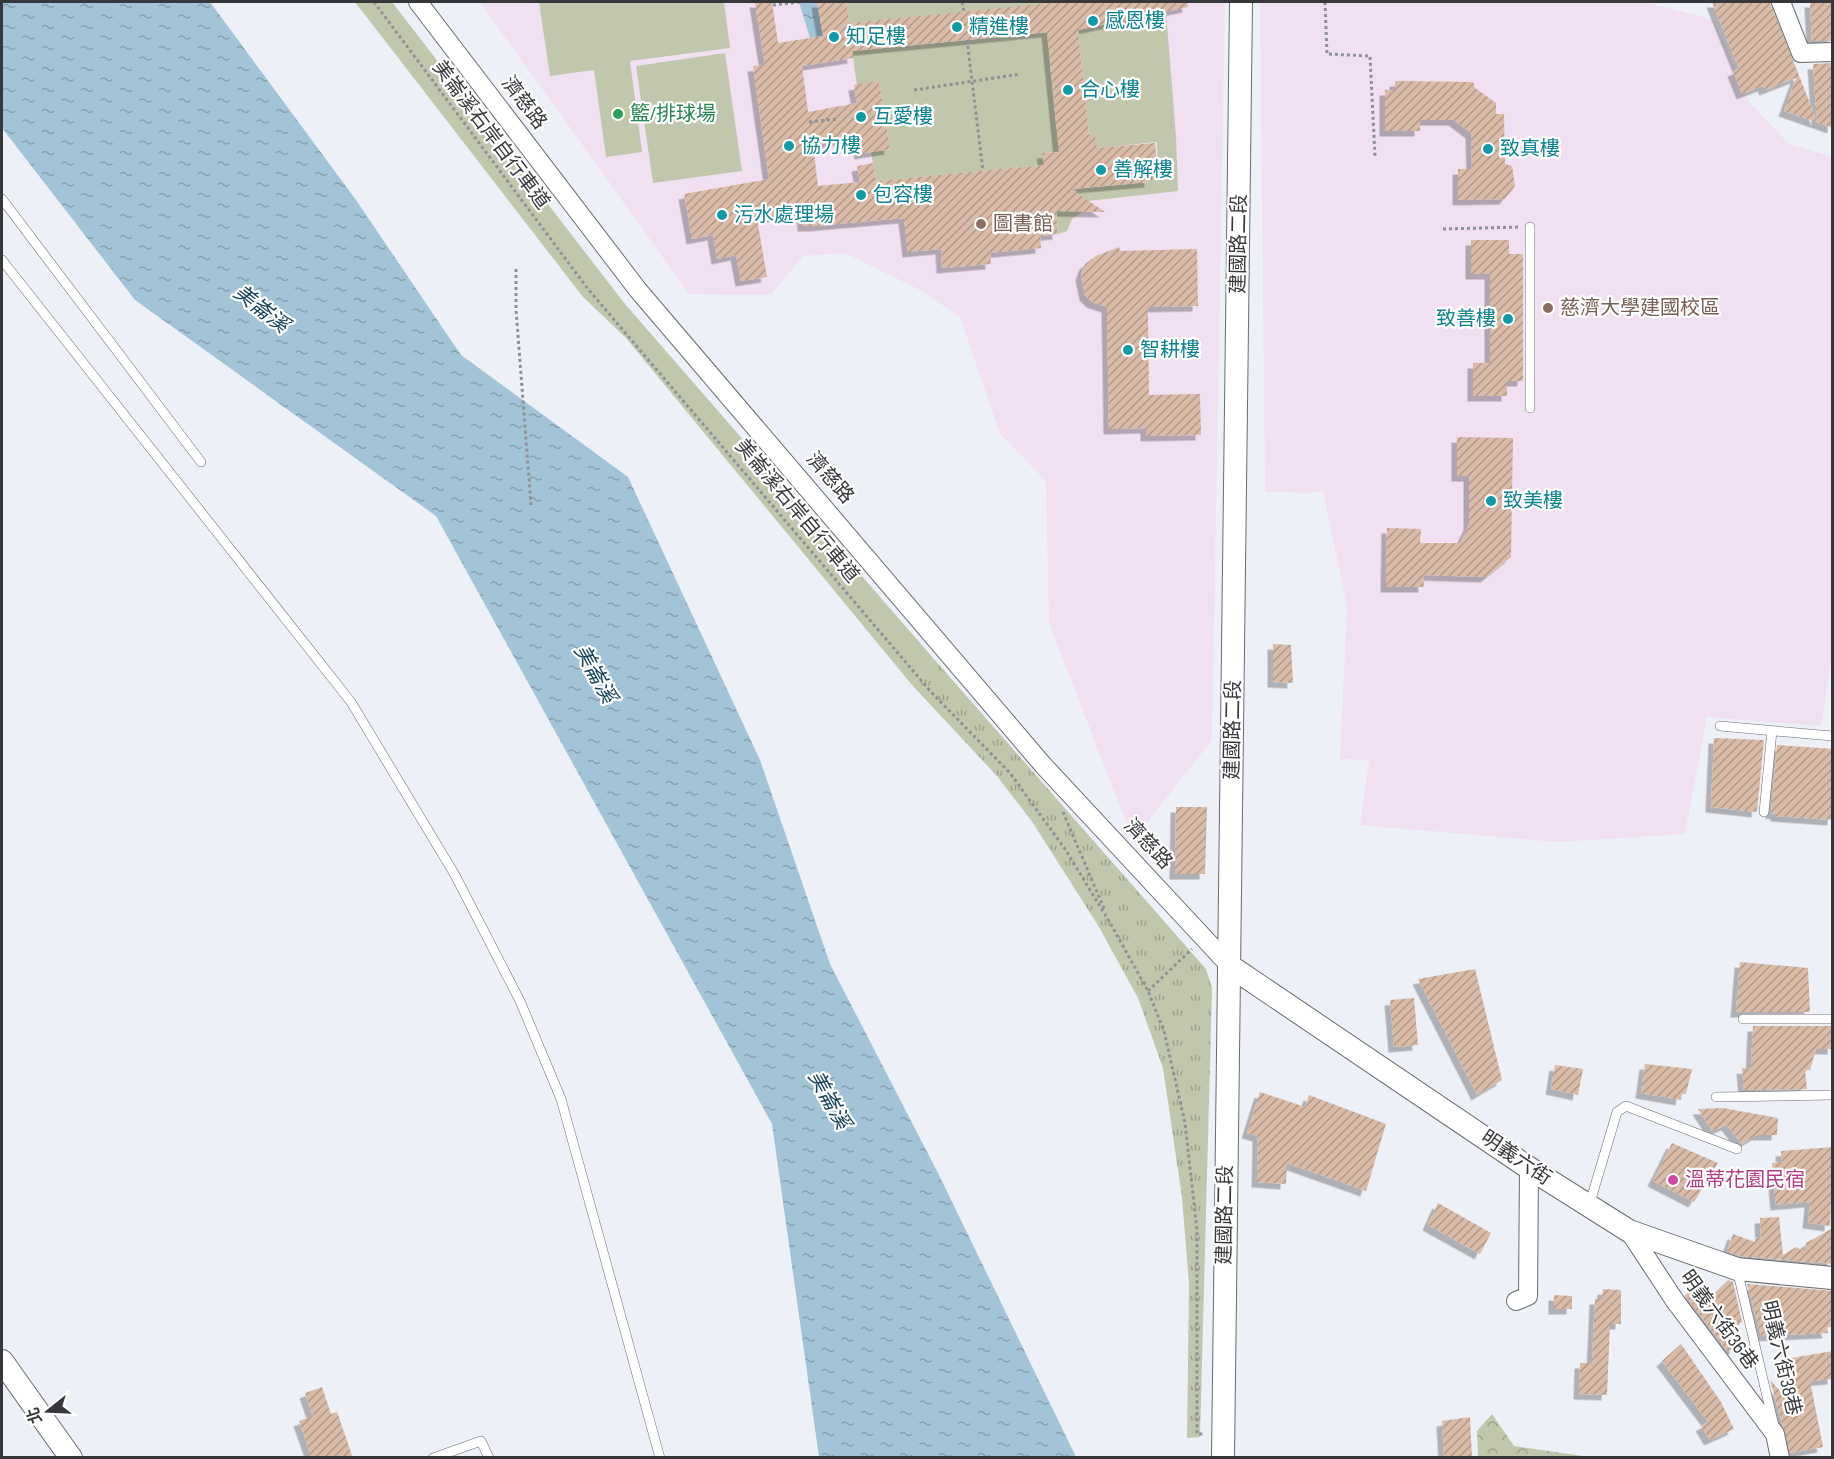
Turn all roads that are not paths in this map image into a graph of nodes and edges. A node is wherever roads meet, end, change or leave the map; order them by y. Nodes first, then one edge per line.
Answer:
1 (418, 2) edge
2 (1241, 2) edge
3 (1781, 2) edge
4 (1833, 52) edge
5 (2, 199) edge
6 (1530, 227) road end
7 (2, 260) edge
8 (1530, 408) dead end
9 (201, 462) dead end
10 (1720, 726) dead end
11 (1772, 731) junction
12 (1833, 736) edge
13 (1764, 812) dead end
14 (1230, 966) junction
15 (1743, 1019) dead end
16 (1833, 1019) edge
17 (1833, 1095) edge
18 (1716, 1097) dead end
19 (1737, 1149) dead end
20 (1529, 1168) junction
21 (1589, 1206) junction
22 (1629, 1231) junction
23 (1737, 1269) junction
24 (1833, 1278) edge
25 (1516, 1301) dead end
26 (2, 1361) edge
27 (1776, 1434) junction
28 (1224, 1447) edge
29 (71, 1458) edge
30 (433, 1458) edge
31 (489, 1458) edge
32 (660, 1458) edge
33 (1780, 1458) edge

1 - 14 street, 濟慈路
2 - 14 street, 建國路二段
3 - 4 street
5 - 9 lane
6 - 8 lane
7 - 32 lane
10 - 11 lane
11 - 12 lane
11 - 13 lane
14 - 20 street, 明義六街
14 - 28 street, 建國路二段
15 - 16 lane
17 - 18 lane
19 - 21 lane
20 - 21 street, 明義六街
20 - 25 street
21 - 22 street, 明義六街
22 - 23 street, 明義六街
22 - 27 street, 明義六街36巷
23 - 24 street, 明義六街
23 - 27 lane, 明義六街38巷
26 - 29 street
27 - 33 street, 明義六街38巷
30 - 31 lane

